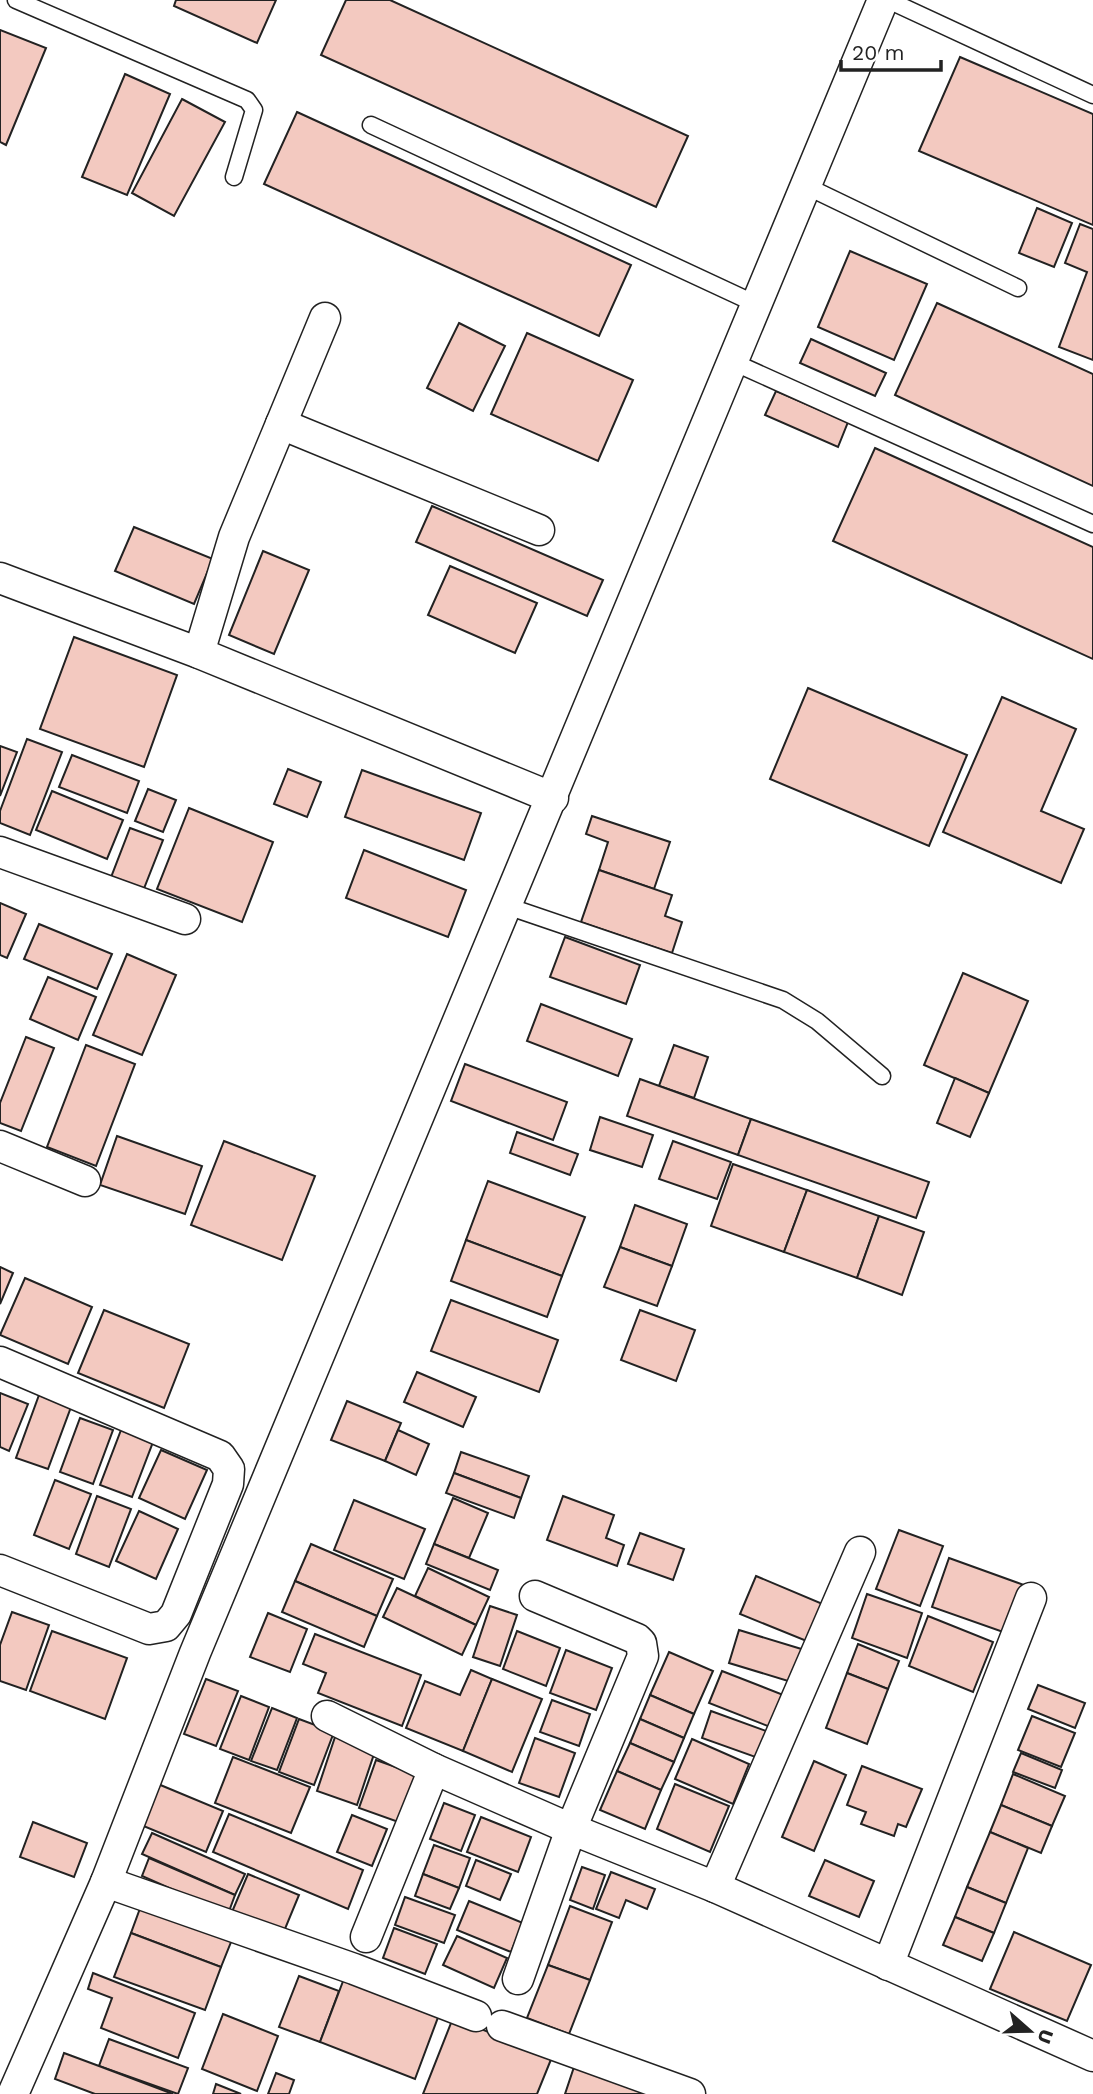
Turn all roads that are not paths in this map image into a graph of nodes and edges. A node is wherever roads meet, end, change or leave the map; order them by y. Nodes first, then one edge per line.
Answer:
1 (16, 0) edge
2 (886, 0) edge
3 (1093, 95) edge
4 (371, 125) dead end
5 (234, 177) dead end
6 (806, 186) junction
7 (1018, 288) dead end
8 (758, 305) junction
9 (325, 318) dead end
10 (733, 362) junction
11 (281, 424) junction
12 (1093, 524) edge
13 (539, 530) dead end
14 (0, 578) edge
15 (199, 653) junction
16 (553, 798) junction
17 (0, 852) edge
18 (507, 906) junction
19 (185, 919) dead end
20 (882, 1076) dead end
21 (0, 1146) edge
22 (85, 1181) dead end
23 (0, 1362) edge
24 (860, 1552) dead end
25 (0, 1570) edge
26 (535, 1596) dead end
27 (1031, 1598) dead end
28 (327, 1716) dead end
29 (435, 1769) junction
30 (571, 1829) junction
31 (106, 1882) junction
32 (715, 1887) junction
33 (366, 1937) dead end
34 (888, 1965) junction
35 (518, 1979) dead end
36 (1093, 2056) edge
37 (13, 2094) edge
38 (690, 2094) edge

1 - 5 lane
2 - 3 lane
2 - 6 street
4 - 8 lane
6 - 7 lane
6 - 8 street
8 - 10 street
9 - 11 street
10 - 12 lane
10 - 16 street
11 - 13 street
11 - 15 street
14 - 15 street
15 - 16 street
16 - 18 street
17 - 19 street
18 - 20 lane
18 - 31 street
21 - 22 street
23 - 25 street
24 - 32 street
26 - 30 street
27 - 34 street
28 - 29 street
29 - 30 street
29 - 33 street
30 - 32 street
30 - 35 street
31 - 37 street
31 - 38 street
32 - 34 street
34 - 36 street

